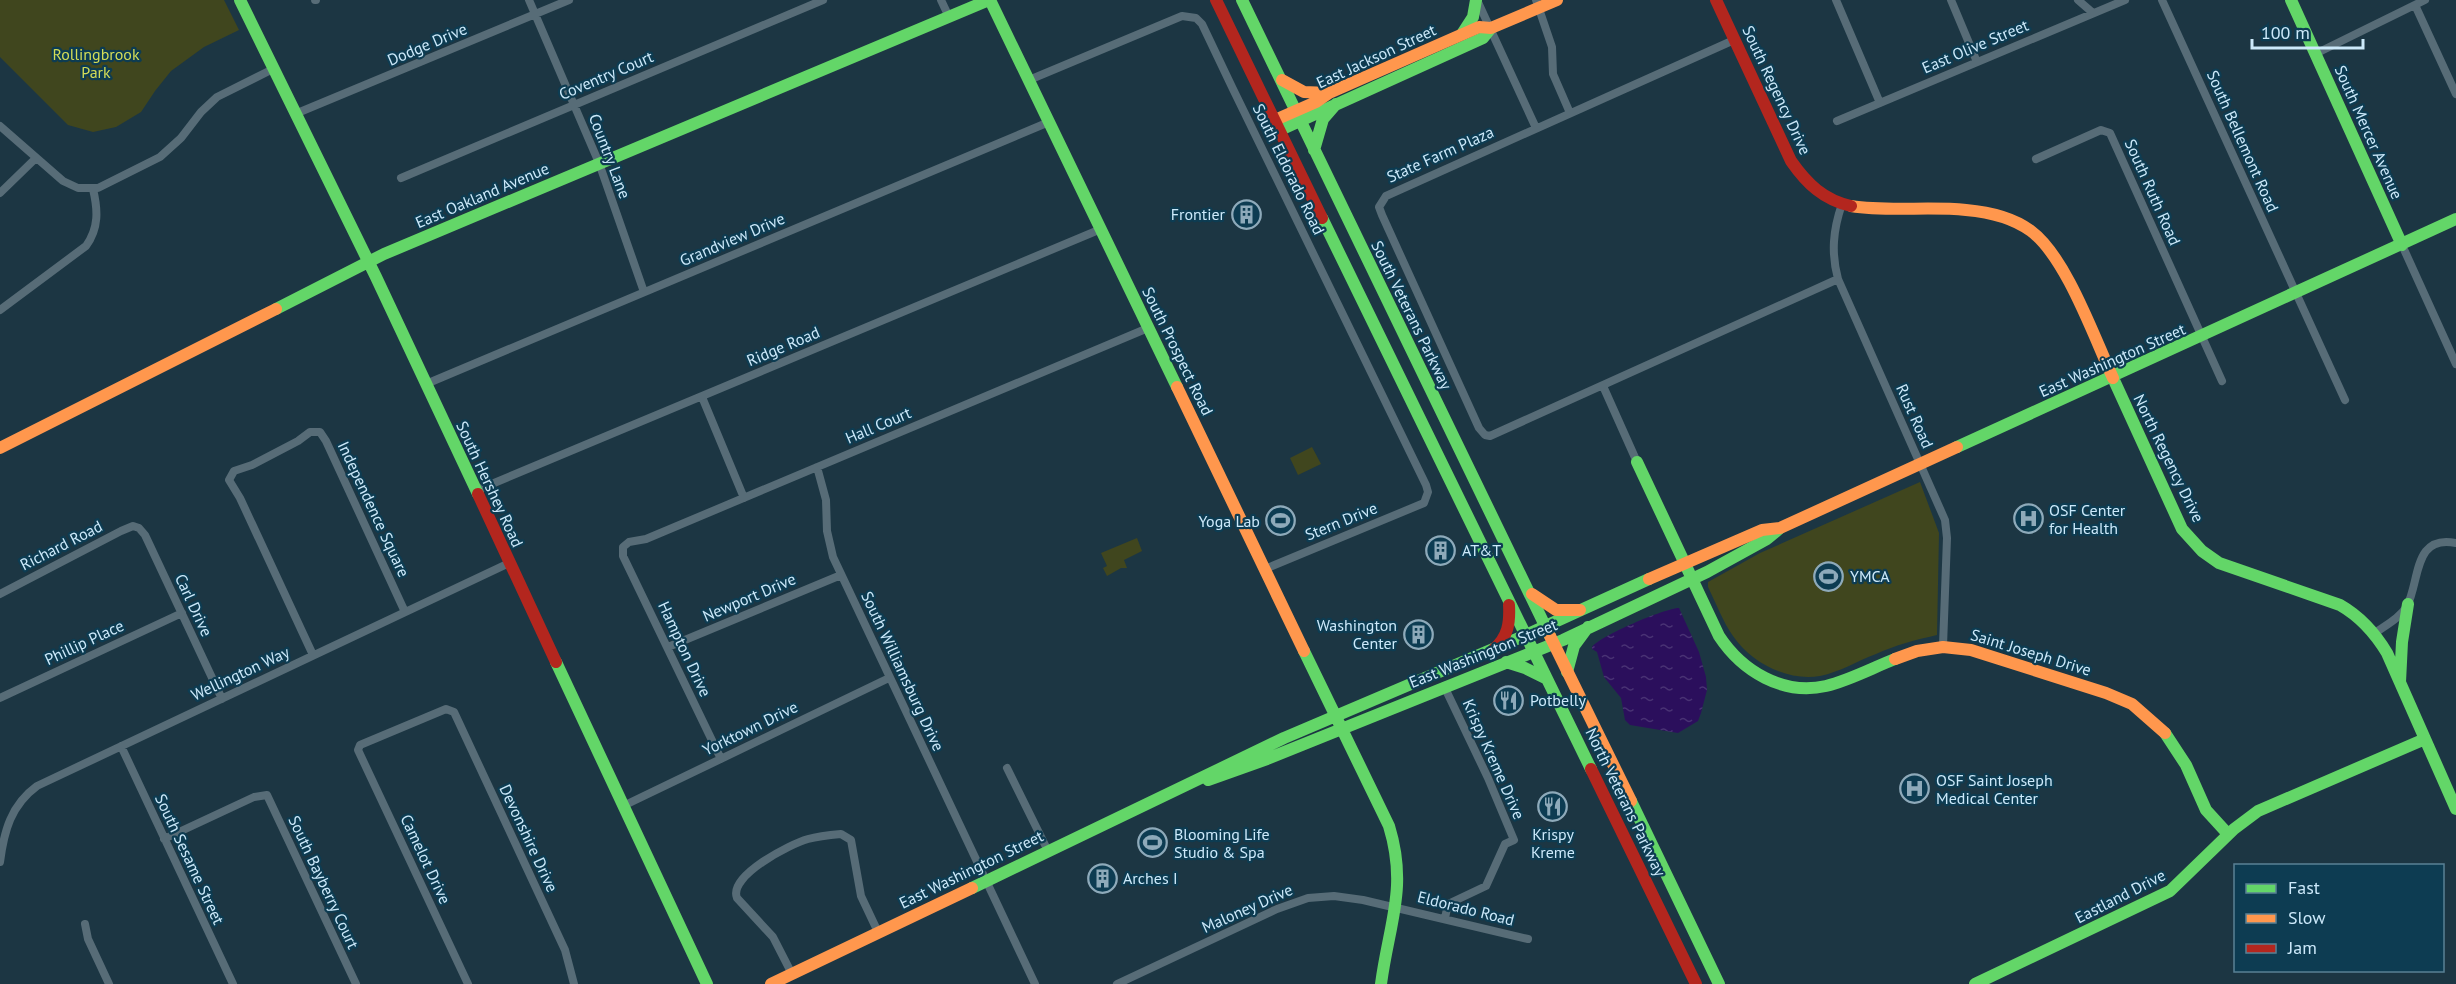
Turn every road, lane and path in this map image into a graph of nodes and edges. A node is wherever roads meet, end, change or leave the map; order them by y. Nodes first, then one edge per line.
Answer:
1 (240, 0) edge
2 (529, 0) edge
3 (569, 0) edge
4 (823, 0) edge
5 (941, 0) edge
6 (990, 0) edge
7 (1216, 0) edge
8 (1242, 0) edge
9 (1476, 0) edge
10 (1557, 0) edge
11 (1716, 0) edge
12 (1836, 0) edge
13 (1951, 0) edge
14 (2078, 0) edge
15 (2125, 0) edge
16 (2162, 0) edge
17 (2291, 0) edge
18 (2425, 0) edge
19 (1537, 4) edge
20 (2415, 5) junction
21 (2093, 13) junction
22 (535, 14) junction
23 (949, 17) junction
24 (1491, 28) junction
25 (1461, 35) junction
26 (1734, 40) junction
27 (1423, 53) junction
28 (1451, 53) junction
29 (2315, 54) junction
30 (1977, 62) junction
31 (273, 69) junction
32 (1279, 78) junction
33 (1029, 80) junction
34 (2456, 94) edge
35 (1332, 99) junction
36 (1880, 103) junction
37 (574, 105) junction
38 (1570, 113) junction
39 (296, 114) junction
40 (1297, 116) junction
41 (1838, 121) dead end
42 (1049, 122) junction
43 (1277, 125) junction
44 (0, 126) edge
45 (1536, 128) junction
46 (1314, 150) junction
47 (36, 158) junction
48 (2036, 159) dead end
49 (599, 164) junction
50 (401, 178) dead end
51 (93, 189) junction
52 (0, 193) edge
53 (1842, 204) junction
54 (2456, 219) edge
55 (1101, 229) junction
56 (2402, 246) junction
57 (368, 261) junction
58 (1838, 279) junction
59 (644, 292) junction
60 (2296, 294) junction
61 (0, 309) edge
62 (1148, 328) junction
63 (2202, 337) junction
64 (2456, 364) edge
65 (2112, 377) junction
66 (2222, 381) dead end
67 (426, 384) junction
68 (1603, 386) junction
69 (702, 397) junction
70 (2344, 400) dead end
71 (0, 448) edge
72 (1637, 462) joint
73 (1921, 465) junction
74 (817, 467) junction
75 (475, 491) junction
76 (744, 498) junction
77 (1427, 499) joint
78 (137, 526) joint
79 (1780, 528) junction
80 (2456, 543) edge
81 (621, 551) joint
82 (509, 563) junction
83 (1684, 563) junction
84 (1265, 569) junction
85 (841, 575) junction
86 (1692, 579) junction
87 (1528, 590) junction
88 (0, 594) edge
89 (1508, 599) junction
90 (2408, 604) junction
91 (1580, 610) junction
92 (405, 612) junction
93 (182, 613) junction
94 (1545, 627) junction
95 (1588, 627) junction
96 (2375, 633) junction
97 (1526, 635) junction
98 (1553, 644) junction
99 (1943, 646) junction
100 (668, 647) junction
101 (1494, 649) junction
102 (1534, 651) junction
103 (313, 655) junction
104 (1506, 662) junction
105 (1567, 672) junction
106 (889, 678) junction
107 (1547, 679) junction
108 (2400, 683) junction
109 (1444, 686) junction
110 (0, 698) edge
111 (222, 699) junction
112 (1340, 722) junction
113 (2426, 739) junction
114 (121, 746) junction
115 (358, 748) joint
116 (721, 759) junction
117 (1007, 768) dead end
118 (623, 806) junction
119 (2456, 809) edge
120 (2227, 833) junction
121 (164, 839) junction
122 (1048, 851) junction
123 (0, 862) edge
124 (986, 881) junction
125 (1397, 907) junction
126 (1445, 918) junction
127 (85, 924) dead end
128 (878, 932) junction
129 (1528, 939) dead end
130 (792, 974) junction
131 (109, 984) edge
132 (233, 984) edge
133 (356, 984) edge
134 (468, 984) edge
135 (574, 984) edge
136 (707, 984) edge
137 (771, 984) edge
138 (1035, 984) edge
139 (1117, 984) edge
140 (1381, 984) edge
141 (1696, 984) edge
142 (1719, 984) edge
143 (1976, 984) edge

1 - 31 main road, South Hershey Road
2 - 22 street, Country Lane
3 - 22 street, Dodge Drive
4 - 37 street, Coventry Court
5 - 23 street
6 - 23 main road, East Oakland Avenue
6 - 33 main road, South Prospect Road
7 - 43 main road
8 - 32 main road, South Veterans Parkway
9 - 24 street
9 - 25 main road
10 - 19 main road, East Jackson Street
11 - 26 main road, South Regency Drive
12 - 36 street
13 - 30 street
14 - 21 street
15 - 21 street, East Olive Street
16 - 60 street, South Bellemont Road
17 - 29 main road, South Mercer Avenue
18 - 20 street
19 - 24 main road, East Jackson Street
19 - 38 street
20 - 29 street
20 - 34 street
21 - 30 street, East Olive Street
22 - 37 street, Country Lane
22 - 39 street, Dodge Drive
23 - 49 main road, East Oakland Avenue
24 - 25 main road, East Jackson Street
24 - 28 main road, East Jackson Street
24 - 45 street
25 - 27 main road, East Jackson Street
26 - 38 street, State Farm Plaza
26 - 53 main road, South Regency Drive
27 - 28 main road
27 - 35 main road, East Jackson Street
28 - 35 main road, East Jackson Street
29 - 56 main road, South Mercer Avenue
30 - 36 street, East Olive Street
31 - 39 main road, South Hershey Road
31 - 51 street
32 - 35 main road
32 - 40 main road, South Veterans Parkway
33 - 42 main road, South Prospect Road
33 - 77 street, South Eldorado Road
35 - 40 main road, East Jackson Street
35 - 46 main road
36 - 41 street, East Olive Street
37 - 49 street, Country Lane
37 - 50 street, Coventry Court
38 - 45 street, State Farm Plaza
39 - 57 main road, South Hershey Road
40 - 43 main road, East Jackson Street
40 - 46 main road, South Veterans Parkway
42 - 55 main road, South Prospect Road
42 - 59 street, Grandview Drive
43 - 89 main road
44 - 47 street
45 - 68 street, State Farm Plaza
46 - 87 main road, South Veterans Parkway
47 - 51 street
47 - 52 street
48 - 63 street, South Ruth Road
49 - 57 main road, East Oakland Avenue
49 - 59 street, Country Lane
51 - 61 street
53 - 58 street, Rust Road
53 - 65 main road, South Regency Drive
54 - 56 main road, East Washington Street
55 - 62 main road, South Prospect Road
55 - 69 street, Ridge Road
56 - 60 main road, East Washington Street
56 - 64 street
57 - 67 main road, South Hershey Road
57 - 71 main road, East Oakland Avenue
58 - 68 street, State Farm Plaza
58 - 73 street, Rust Road
59 - 67 street, Grandview Drive
60 - 63 main road, East Washington Street
60 - 70 street, South Bellemont Road
62 - 74 street, Hall Court
62 - 84 main road, South Prospect Road
63 - 65 main road, East Washington Street
63 - 66 street, South Ruth Road
65 - 73 main road, East Washington Street
65 - 96 main road, North Regency Drive
67 - 75 main road, South Hershey Road
68 - 72 street
69 - 75 street, Ridge Road
69 - 76 street
72 - 83 main road
73 - 79 main road, East Washington Street
73 - 99 street, Rust Road
74 - 76 street, Hall Court
74 - 85 street, South Williamsburg Drive
75 - 82 main road, South Hershey Road
76 - 81 street, Hall Court
77 - 84 street, Stern Drive
78 - 88 street, Richard Road
78 - 93 street, Carl Drive
79 - 83 main road, East Washington Street
79 - 86 main road, East Washington Street
80 - 90 street
81 - 100 street, Hampton Drive
82 - 92 street, Wellington Way
82 - 118 main road, South Hershey Road
83 - 86 main road, Saint Joseph Drive
83 - 91 main road, East Washington Street
84 - 112 main road, South Prospect Road
85 - 100 street, Newport Drive
85 - 106 street, South Williamsburg Drive
86 - 95 main road, East Washington Street
86 - 99 main road, Saint Joseph Drive
87 - 91 main road
87 - 94 main road, South Veterans Parkway
89 - 97 main road
89 - 101 main road
90 - 96 street
90 - 108 main road
91 - 94 main road, East Washington Street
92 - 103 street, Wellington Way
92 - 103 street, Independence Square
93 - 110 street, Phillip Place
93 - 111 street, Carl Drive
94 - 97 main road, East Washington Street
94 - 98 main road, South Veterans Parkway
95 - 98 main road, East Washington Street
95 - 105 main road
96 - 108 main road, North Regency Drive
97 - 101 main road, East Washington Street
97 - 102 main road, North Veterans Parkway
98 - 102 main road, East Washington Street
98 - 105 main road, North Veterans Parkway
99 - 120 main road, Saint Joseph Drive
100 - 116 street, Hampton Drive
101 - 112 main road, East Washington Street
102 - 104 main road, East Washington Street
102 - 107 main road, North Veterans Parkway
103 - 111 street, Wellington Way
104 - 107 main road
104 - 109 main road, East Washington Street
105 - 142 main road, North Veterans Parkway
106 - 116 street, Yorktown Drive
106 - 124 street, South Williamsburg Drive
107 - 141 main road, North Veterans Parkway
108 - 113 main road, North Regency Drive
109 - 112 main road, East Washington Street
109 - 126 street, Krispy Kreme Drive
111 - 114 street, Wellington Way
112 - 122 main road, East Washington Street
112 - 125 main road, South Prospect Road
113 - 119 main road, North Regency Drive
113 - 120 main road, Eastland Drive
114 - 121 street, South Sesame Street
114 - 123 street, Wellington Way
115 - 134 street, Camelot Drive
115 - 135 street, Devonshire Drive
116 - 118 street, Yorktown Drive
117 - 122 street
118 - 136 main road, South Hershey Road
120 - 143 main road, Eastland Drive
121 - 132 street, South Sesame Street
121 - 133 street, South Bayberry Court
122 - 124 main road, East Washington Street
124 - 128 main road, East Washington Street
124 - 138 street, South Williamsburg Drive
125 - 126 street, Eldorado Road
125 - 139 street, Maloney Drive
125 - 140 main road, South Prospect Road
126 - 129 street, Eldorado Road
127 - 131 street
128 - 130 main road, East Washington Street
128 - 130 street
130 - 137 main road, East Washington Street

